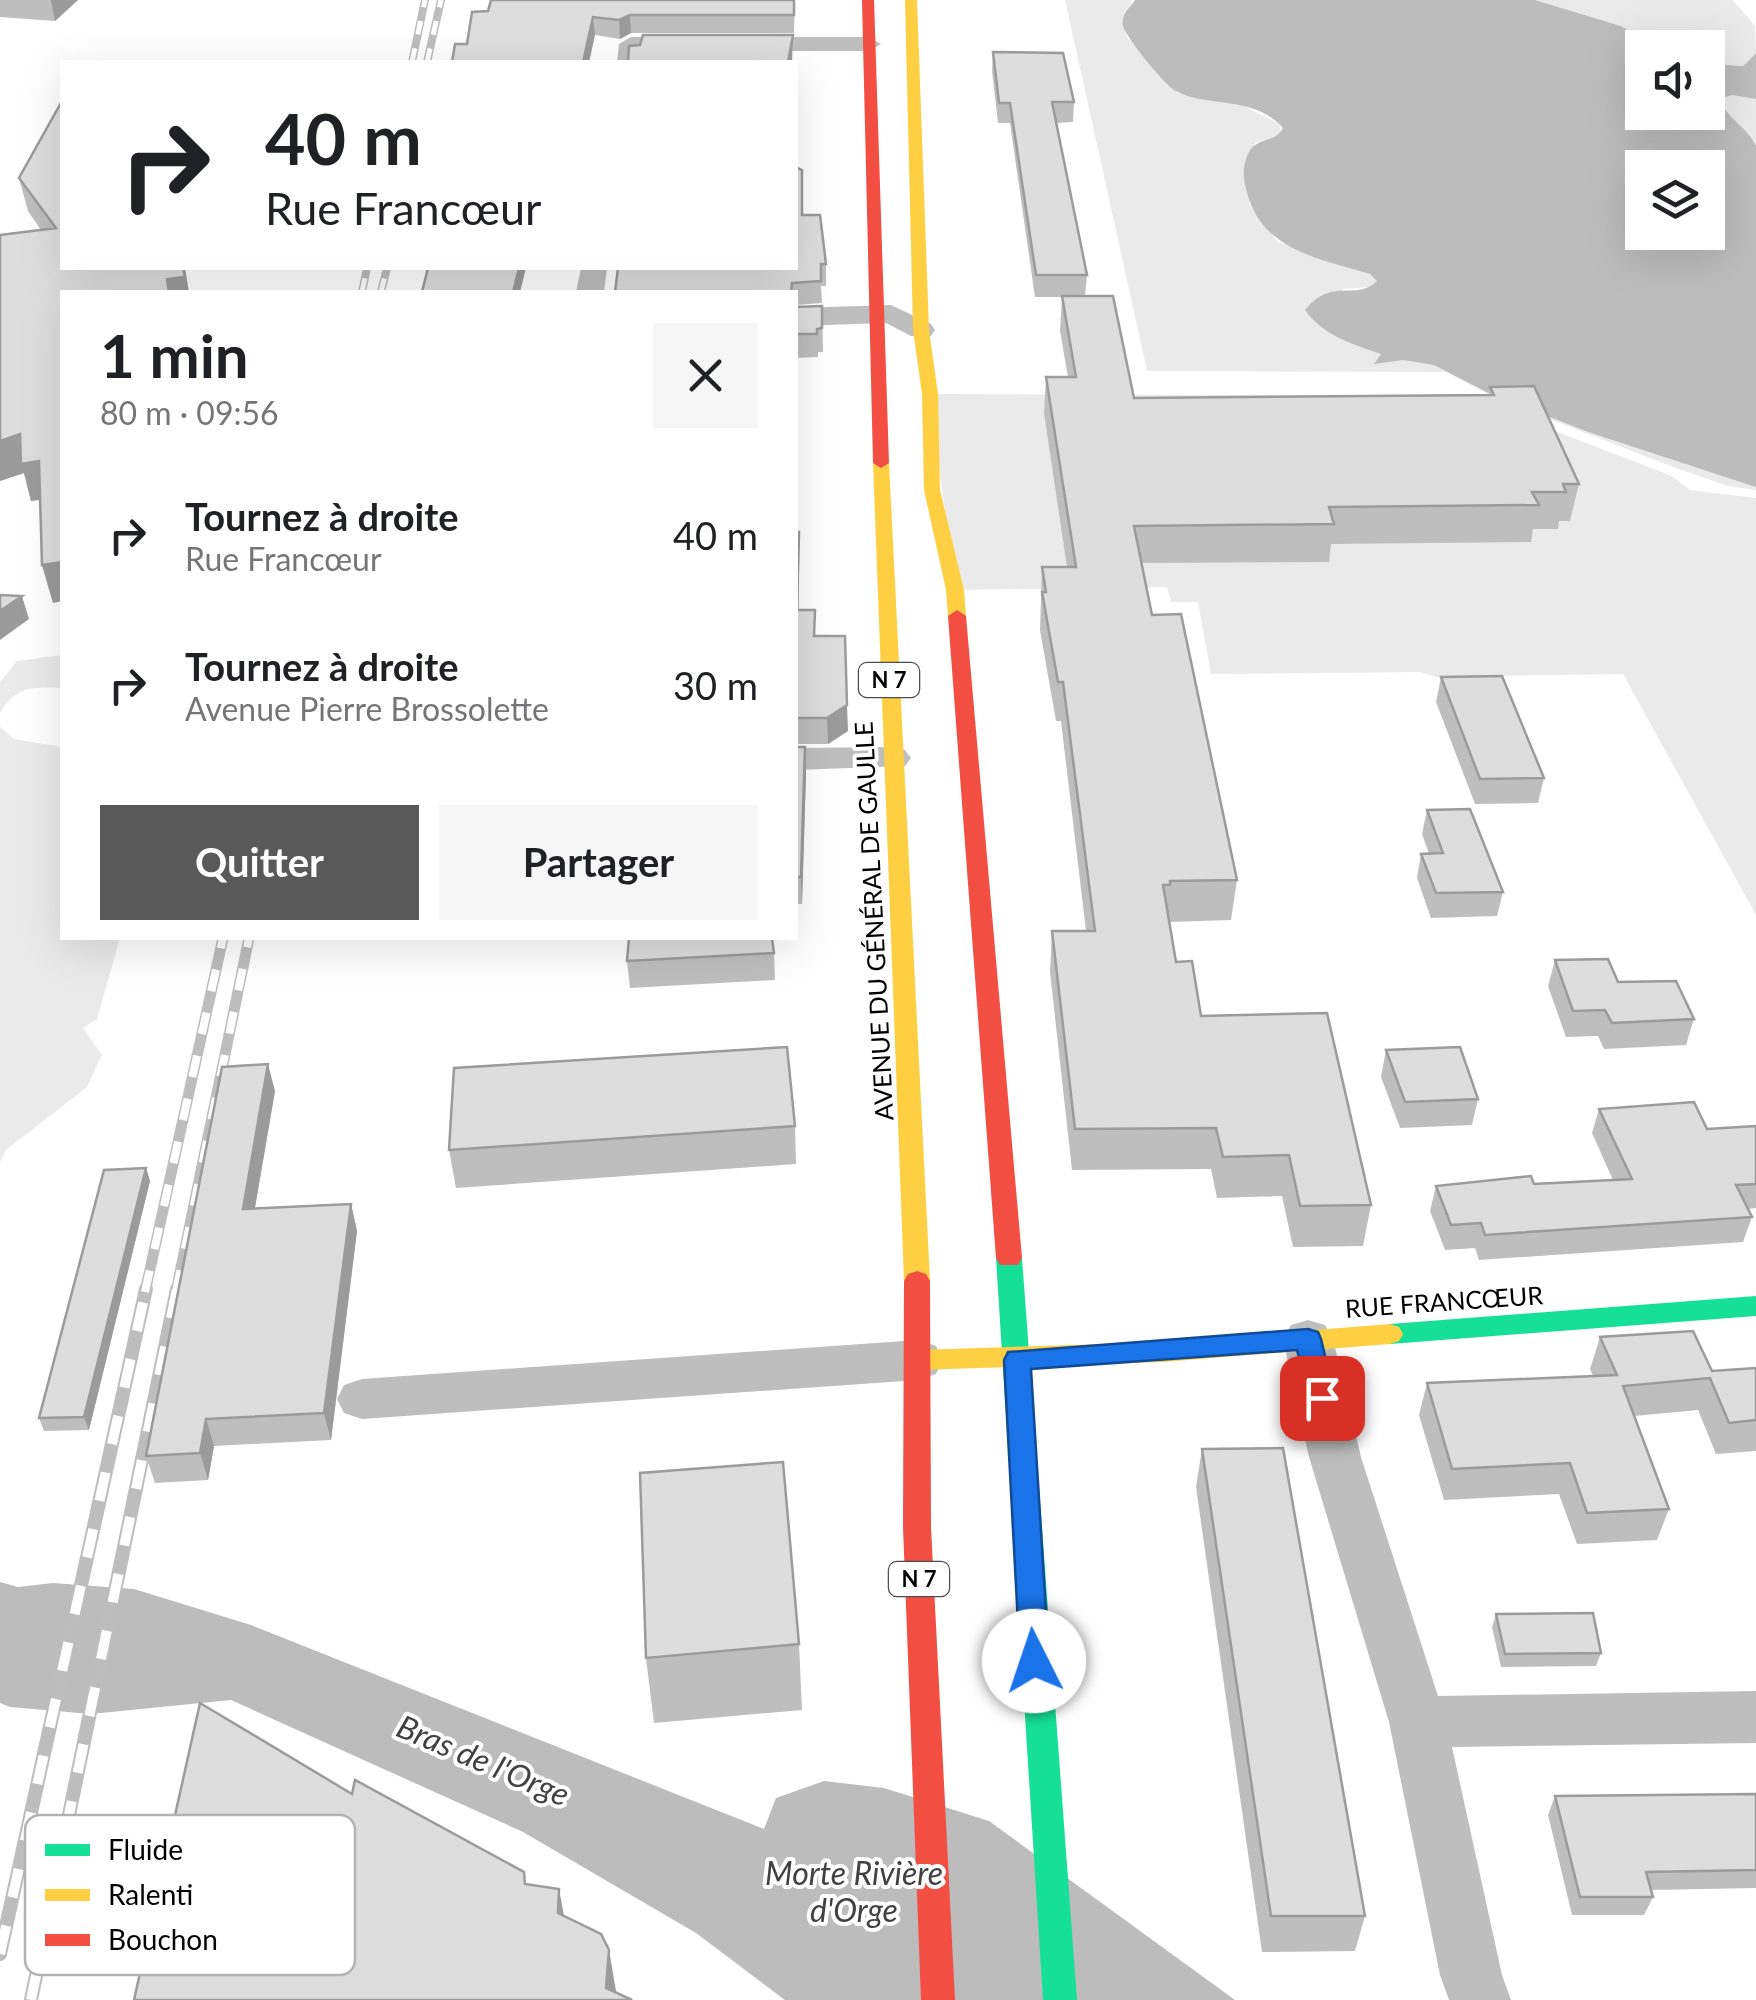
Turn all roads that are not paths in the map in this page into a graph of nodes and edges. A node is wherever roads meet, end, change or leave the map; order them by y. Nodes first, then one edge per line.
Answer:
1 (868, 0) edge
2 (911, 0) edge
3 (868, 44) junction
4 (630, 54) edge
5 (874, 316) junction
6 (798, 317) edge
7 (921, 330) junction
8 (892, 758) junction
9 (798, 759) edge
10 (1756, 1306) edge
11 (1308, 1339) junction
12 (918, 1360) junction
13 (1017, 1360) junction
14 (362, 1399) dead end
15 (1756, 1717) edge
16 (1418, 1722) junction
17 (938, 2000) edge
18 (1060, 2000) edge
19 (1480, 2000) edge

1 - 3 main road, AVENUE DU GÉNÉRAL DE GAULLE / N 7
2 - 7 main road
3 - 4 street
3 - 5 main road, AVENUE DU GÉNÉRAL DE GAULLE / N 7
5 - 6 street
5 - 7 street
5 - 8 main road, AVENUE DU GÉNÉRAL DE GAULLE / N 7
7 - 13 main road
8 - 9 street
8 - 12 main road, AVENUE DU GÉNÉRAL DE GAULLE / N 7
10 - 11 main road, RUE FRANCŒUR
11 - 13 main road, RUE FRANCŒUR
11 - 16 street
12 - 13 main road, RUE FRANCŒUR
12 - 14 street
12 - 17 main road, N 7
13 - 18 main road
15 - 16 street
16 - 19 street

